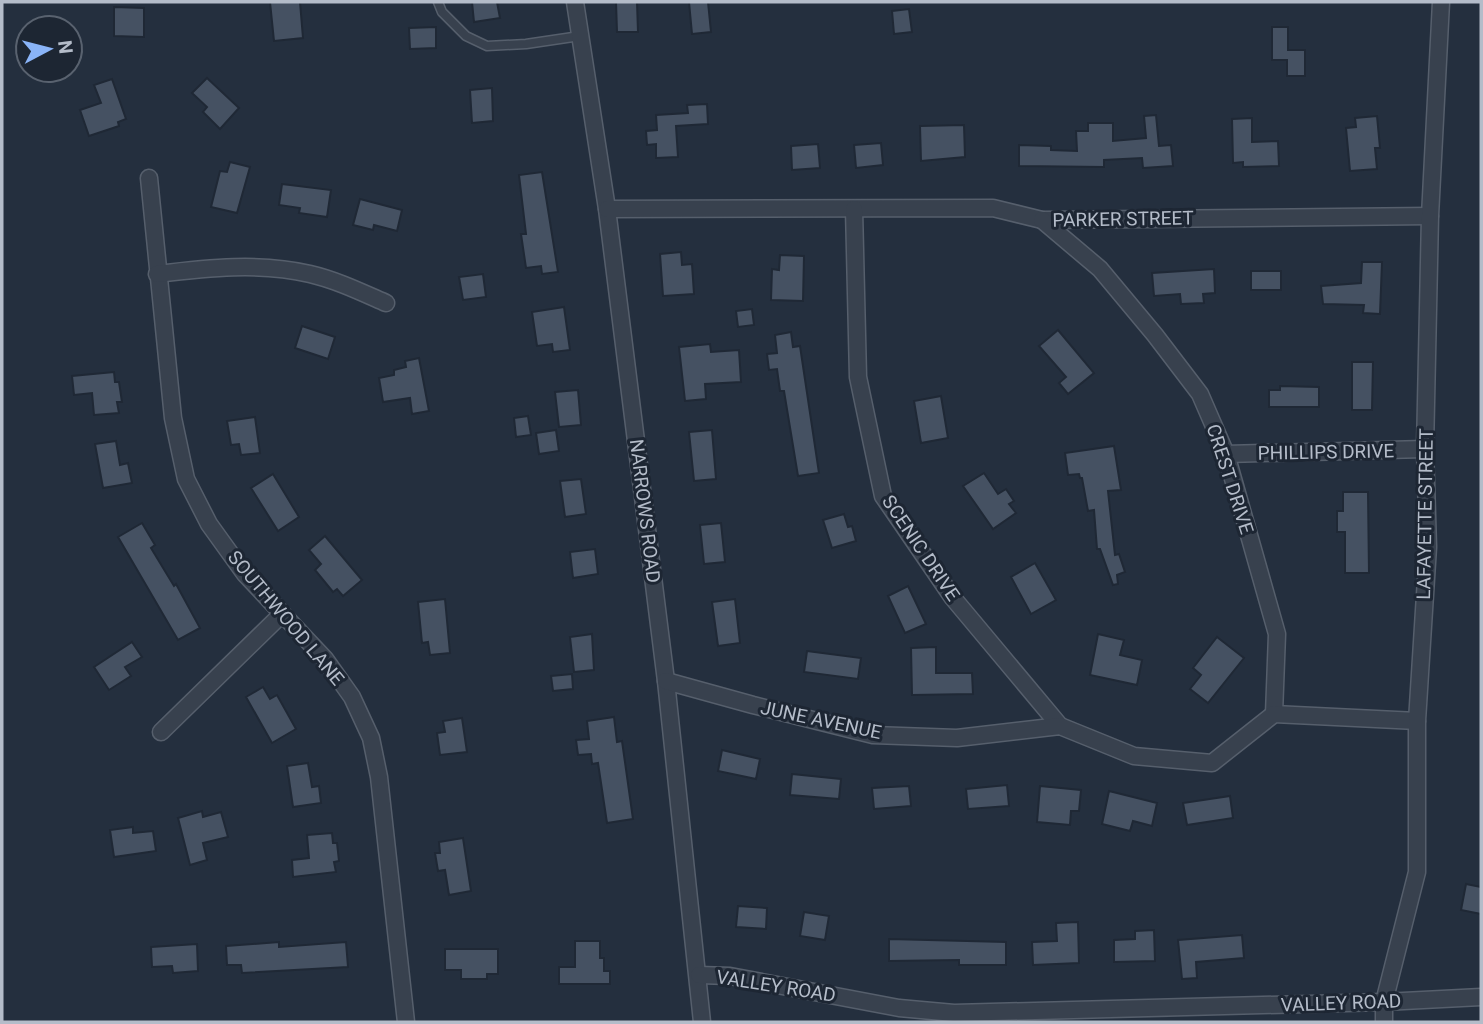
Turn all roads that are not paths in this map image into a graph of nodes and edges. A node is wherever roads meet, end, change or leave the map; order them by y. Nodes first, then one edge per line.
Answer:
1 (438, 2) edge
2 (575, 2) edge
3 (1441, 2) edge
4 (580, 36) junction
5 (149, 178) dead end
6 (607, 209) junction
7 (854, 209) junction
8 (1430, 216) junction
9 (1042, 220) junction
10 (158, 274) junction
11 (386, 303) dead end
12 (1425, 449) junction
13 (1226, 454) junction
14 (282, 614) junction
15 (666, 681) junction
16 (1274, 714) junction
17 (1417, 721) junction
18 (1060, 726) junction
19 (161, 732) dead end
20 (699, 975) junction
21 (1481, 998) edge
22 (1384, 1002) junction
23 (406, 1022) edge
24 (702, 1022) edge
25 (1384, 1022) edge

1 - 4 lane
2 - 4 street, NARROWS ROAD
3 - 8 street, LAFAYETTE STREET
4 - 6 street, NARROWS ROAD
5 - 10 street, SOUTHWOOD LANE
6 - 7 street, PARKER STREET
6 - 15 street, NARROWS ROAD
7 - 9 street, PARKER STREET
7 - 18 street, SCENIC DRIVE
8 - 9 street, PARKER STREET
8 - 12 street, LAFAYETTE STREET
9 - 13 street, CREST DRIVE
10 - 11 street
10 - 14 street, SOUTHWOOD LANE
12 - 13 street, PHILLIPS DRIVE
12 - 17 street, LAFAYETTE STREET
13 - 16 street, CREST DRIVE
14 - 19 street
14 - 23 street, SOUTHWOOD LANE
15 - 18 street, JUNE AVENUE
15 - 20 street, NARROWS ROAD
16 - 17 street
16 - 18 street, JUNE AVENUE
17 - 22 street, LAFAYETTE STREET
20 - 22 street, VALLEY ROAD
20 - 24 street, NARROWS ROAD
21 - 22 street, VALLEY ROAD
22 - 25 street, LAFAYETTE STREET

